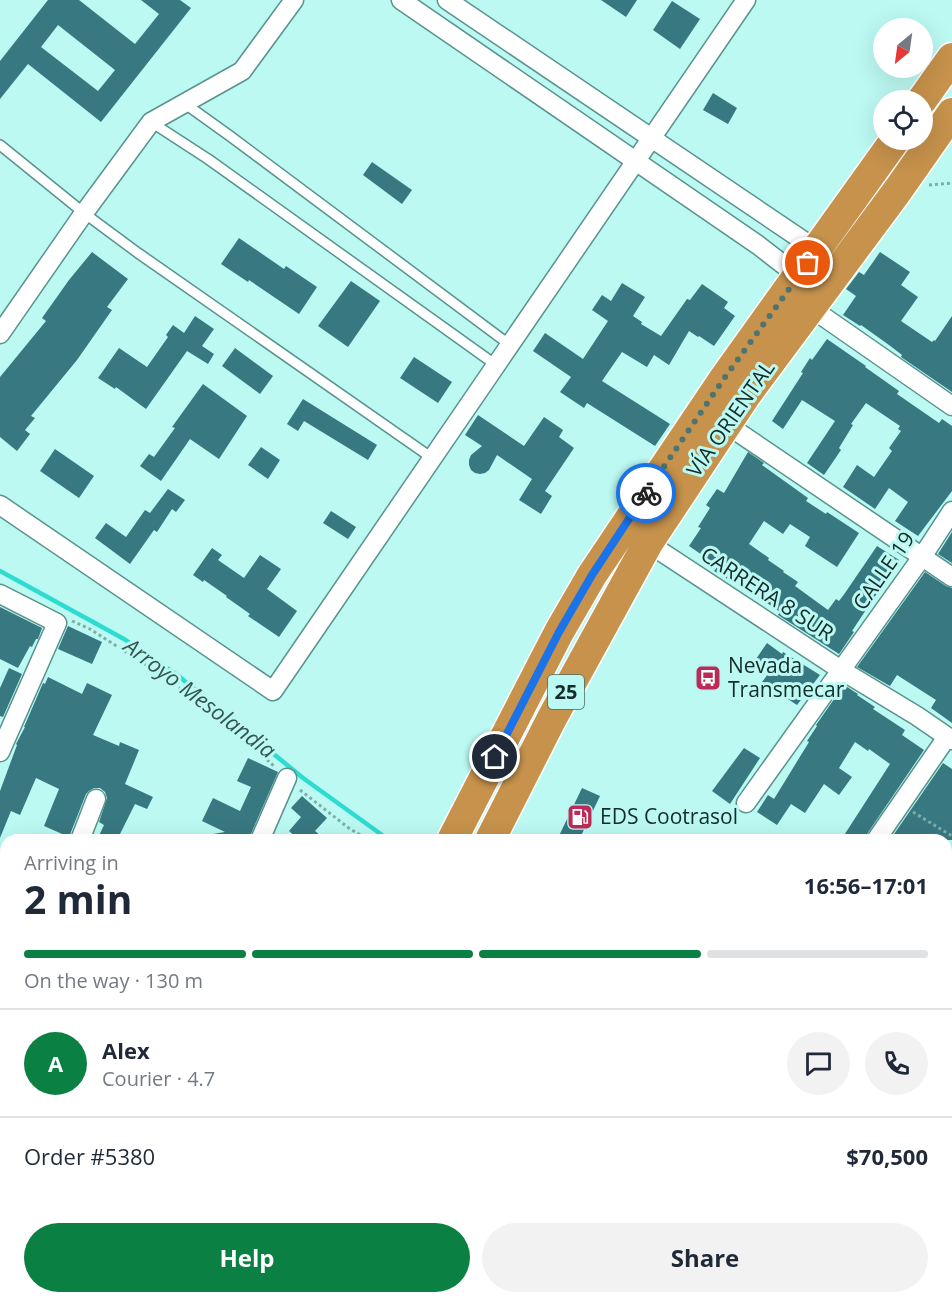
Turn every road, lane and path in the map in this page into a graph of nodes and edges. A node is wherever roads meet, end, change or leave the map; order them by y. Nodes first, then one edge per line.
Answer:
1 (294, 0) edge
2 (401, 0) edge
3 (447, 0) edge
4 (746, 0) edge
5 (952, 58) edge
6 (929, 90) edge
7 (183, 103) junction
8 (952, 113) edge
9 (151, 122) junction
10 (651, 138) junction
11 (0, 145) edge
12 (888, 150) edge
13 (636, 161) junction
14 (952, 183) edge
15 (924, 185) dead end
16 (84, 213) junction
17 (817, 250) junction
18 (798, 276) junction
19 (811, 308) junction
20 (0, 334) edge
21 (510, 345) junction
22 (496, 365) junction
23 (952, 406) edge
24 (726, 424) junction
25 (432, 458) junction
26 (0, 505) edge
27 (952, 511) edge
28 (648, 543) junction
29 (922, 557) junction
30 (952, 577) edge
31 (0, 594) edge
32 (57, 623) junction
33 (841, 670) junction
34 (950, 739) edge
35 (2, 740) edge
36 (287, 778) junction
37 (96, 799) dead end
38 (746, 802) dead end
39 (901, 804) junction
40 (82, 834) edge
41 (263, 834) edge
42 (359, 834) edge
43 (455, 834) edge
44 (493, 834) edge
45 (880, 834) edge
46 (949, 834) edge

1 - 7 street
2 - 13 street
3 - 10 street
4 - 10 street
5 - 6 highway
7 - 9 street
7 - 21 lane
8 - 19 highway, VÍA ORIENTAL / 25
9 - 16 street
9 - 22 lane
10 - 13 street
10 - 17 street
11 - 16 lane
12 - 17 highway, VÍA ORIENTAL / 25
13 - 18 street
13 - 21 street
14 - 15 path
16 - 20 street
16 - 25 lane
17 - 18 highway, VÍA ORIENTAL / 25
18 - 43 highway, VÍA ORIENTAL / 25
19 - 23 street
19 - 24 highway, VÍA ORIENTAL / 25
21 - 22 street
22 - 25 street
24 - 28 highway, VÍA ORIENTAL / 25
24 - 29 street
25 - 26 street
27 - 29 street, CALLE 19
28 - 33 street, CARRERA 8 SUR
28 - 44 highway, VÍA ORIENTAL / 25
29 - 30 street
29 - 33 street, CALLE 19
31 - 32 street
32 - 35 street
32 - 36 path
33 - 34 street, CARRERA 8 SUR
33 - 38 street, CALLE 19
34 - 39 street
36 - 41 street
36 - 42 path
37 - 40 street
39 - 45 street
39 - 46 path

